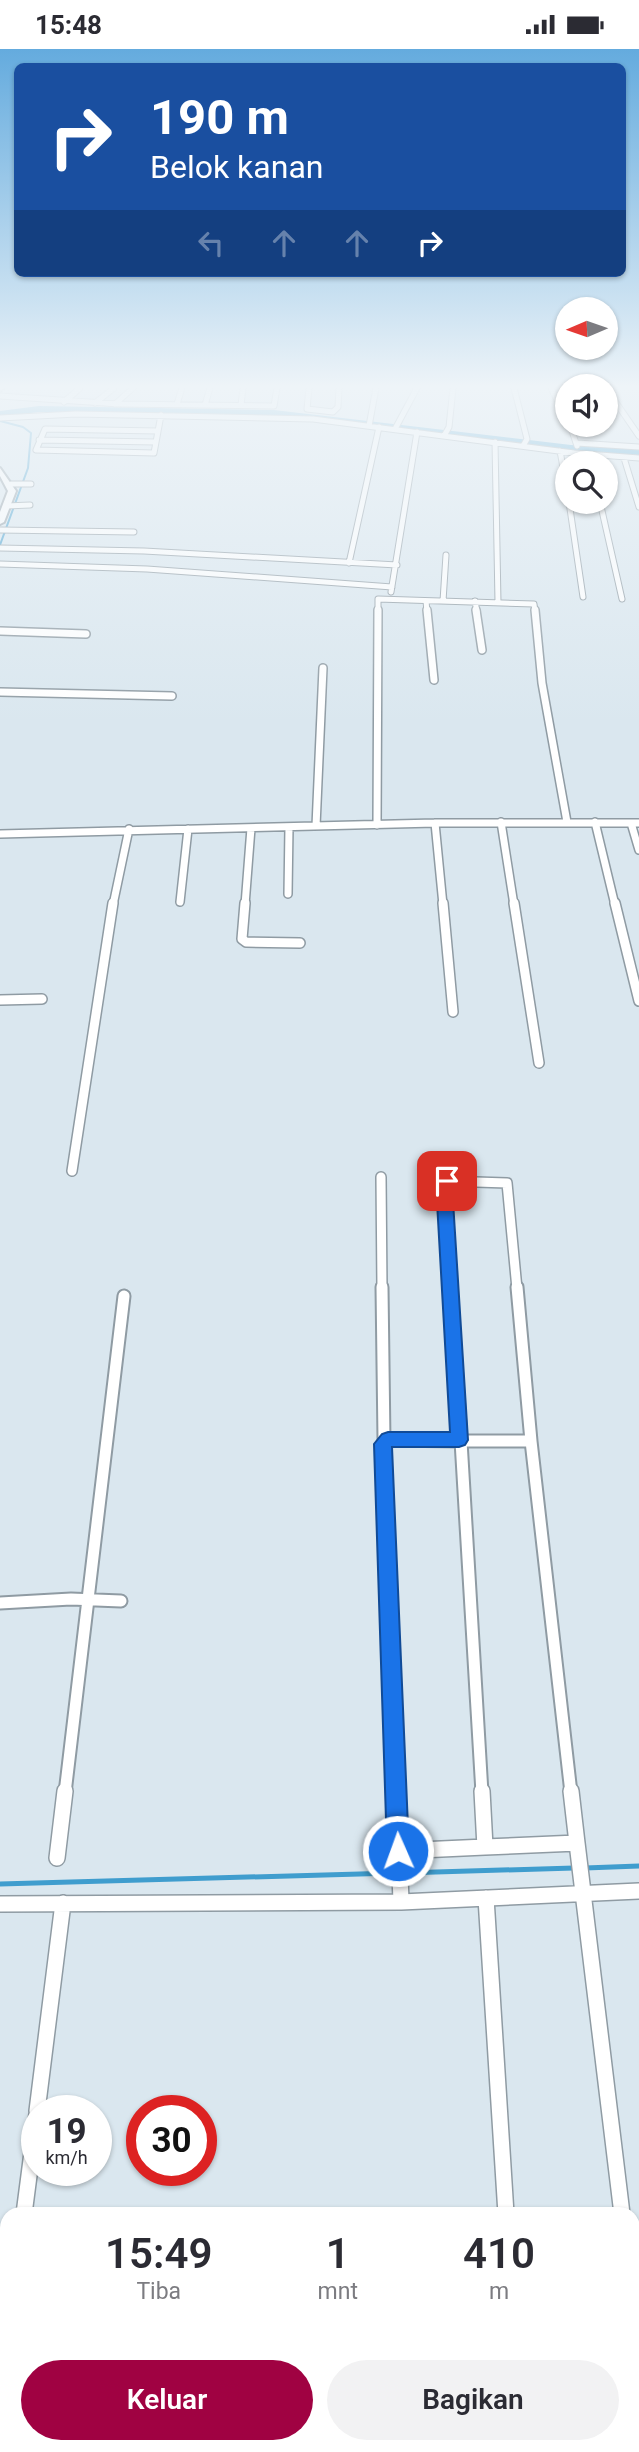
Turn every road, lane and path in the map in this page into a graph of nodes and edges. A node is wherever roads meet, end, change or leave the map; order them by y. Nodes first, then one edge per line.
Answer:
1 (10, 500) edge
2 (363, 500) edge
3 (407, 500) edge
4 (496, 500) edge
5 (30, 505) dead end
6 (8, 506) junction
7 (571, 514) edge
8 (603, 514) edge
9 (1, 528) edge
10 (134, 532) dead end
11 (0, 548) edge
12 (446, 555) dead end
13 (349, 563) junction
14 (0, 565) edge
15 (397, 565) junction
16 (392, 587) junction
17 (583, 597) dead end
18 (390, 599) junction
19 (622, 599) dead end
20 (426, 601) junction
21 (443, 601) junction
22 (475, 601) junction
23 (498, 602) junction
24 (0, 631) edge
25 (86, 633) dead end
26 (482, 650) dead end
27 (323, 668) dead end
28 (434, 680) dead end
29 (0, 692) edge
30 (172, 696) dead end
31 (501, 822) junction
32 (567, 822) junction
33 (595, 822) junction
34 (435, 823) junction
35 (635, 823) edge
36 (377, 825) junction
37 (316, 826) junction
38 (289, 827) junction
39 (251, 828) junction
40 (129, 829) junction
41 (188, 829) junction
42 (0, 834) edge
43 (639, 850) edge
44 (288, 894) dead end
45 (180, 902) dead end
46 (300, 943) dead end
47 (635, 972) edge
48 (42, 999) dead end
49 (0, 1000) edge
50 (639, 1000) edge
51 (453, 1012) dead end
52 (539, 1063) dead end
53 (72, 1171) dead end
54 (381, 1177) dead end
55 (124, 1296) dead end
56 (459, 1440) junction
57 (384, 1441) junction
58 (531, 1441) junction
59 (89, 1600) junction
60 (121, 1601) dead end
61 (0, 1603) edge
62 (485, 1847) junction
63 (578, 1847) junction
64 (399, 1854) junction
65 (57, 1858) dead end
66 (582, 1888) junction
67 (639, 1891) edge
68 (486, 1898) junction
69 (401, 1899) junction
70 (63, 1903) junction
71 (0, 1905) edge
72 (39, 2095) edge
73 (28, 2186) edge
74 (25, 2207) edge
75 (506, 2207) edge
76 (621, 2207) edge

1 - 6 street
2 - 13 street
3 - 15 street
4 - 23 street
5 - 6 street
6 - 9 street
7 - 17 street
8 - 19 street
9 - 10 street
11 - 13 street
12 - 21 street
13 - 15 street
14 - 16 street
15 - 16 street
16 - 18 street
18 - 20 street
18 - 36 street
20 - 21 street
20 - 28 street
21 - 22 street
22 - 23 street
22 - 26 street
23 - 32 street
24 - 25 street
27 - 37 street
29 - 30 street
31 - 32 street
31 - 34 street
31 - 52 street
32 - 33 street
33 - 35 street
33 - 47 street
34 - 36 street
34 - 51 street
35 - 43 street
36 - 37 street
37 - 38 street
38 - 39 street
38 - 44 street
39 - 41 street
39 - 46 street
40 - 41 street
40 - 42 street
40 - 53 street
41 - 45 street
47 - 50 street
48 - 49 street
54 - 57 street
55 - 59 street
56 - 57 street
56 - 58 street
56 - 58 street
56 - 62 street
57 - 64 street
58 - 63 street
59 - 60 street
59 - 61 street
59 - 65 street
62 - 63 street
62 - 64 street
63 - 66 street
64 - 69 street
66 - 67 street
66 - 68 street
66 - 76 street
68 - 69 street
68 - 75 street
69 - 70 street
70 - 71 street
70 - 72 street
73 - 74 street

